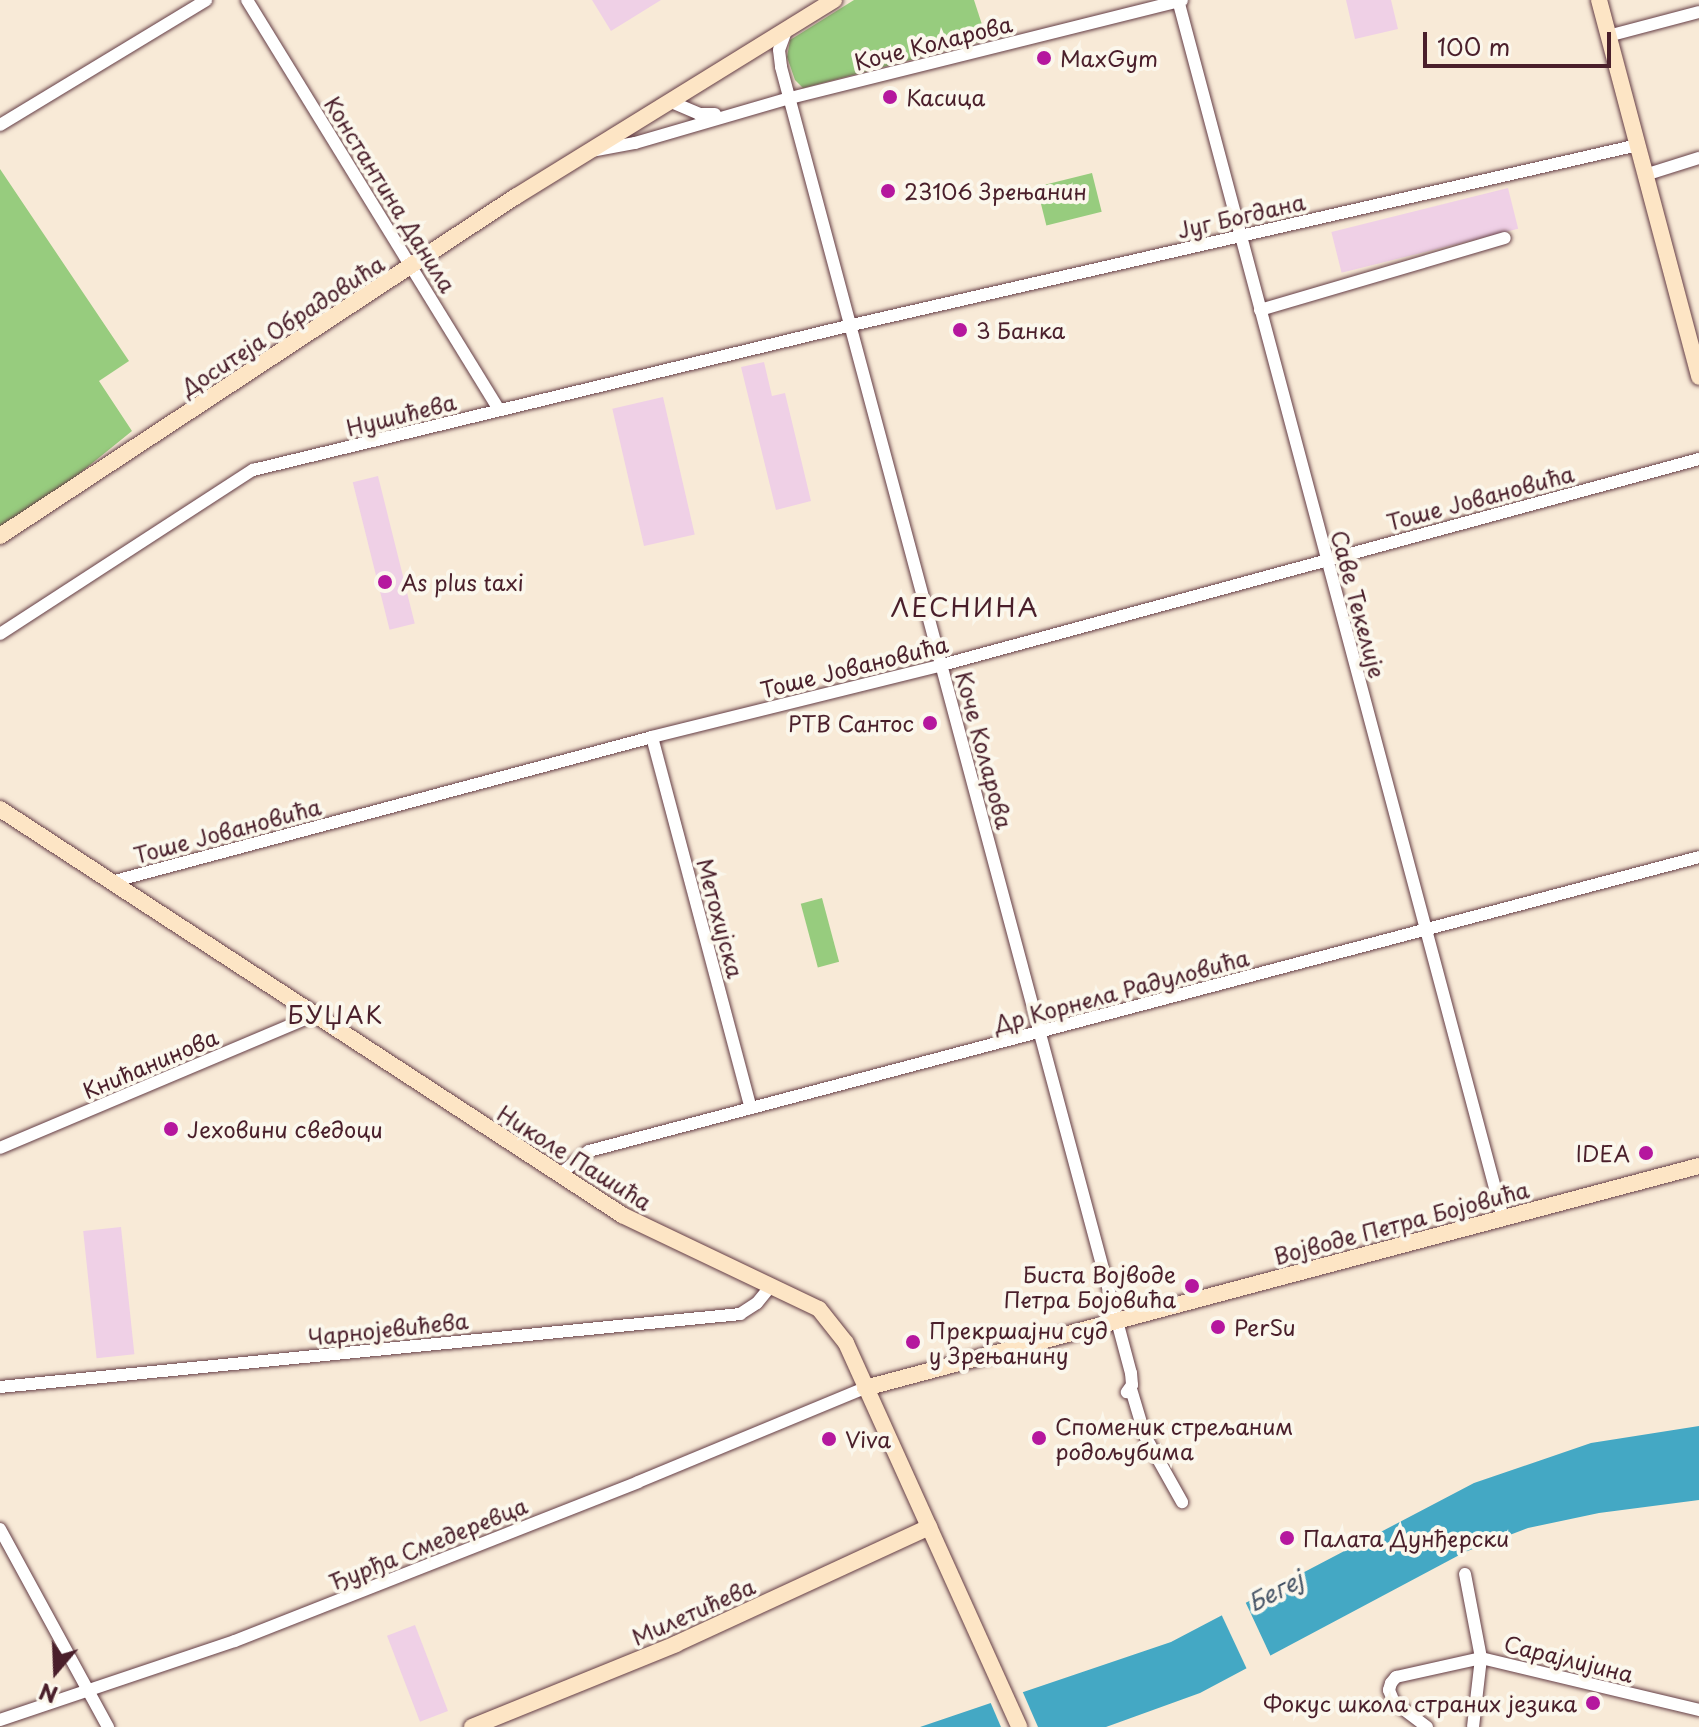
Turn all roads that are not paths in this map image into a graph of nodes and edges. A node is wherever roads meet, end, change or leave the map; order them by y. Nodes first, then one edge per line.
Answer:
1 (206, 0) edge
2 (247, 0) edge
3 (834, 0) edge
4 (1179, 0) edge
5 (1599, 0) edge
6 (1699, 12) edge
7 (786, 31) junction
8 (1608, 36) junction
9 (790, 98) junction
10 (669, 101) junction
11 (730, 114) junction
12 (0, 125) edge
13 (1638, 145) junction
14 (588, 151) junction
15 (1699, 158) edge
16 (1645, 175) junction
17 (1240, 236) junction
18 (1505, 238) dead end
19 (413, 266) junction
20 (1260, 310) junction
21 (852, 325) junction
22 (1699, 377) edge
23 (499, 410) junction
24 (1699, 459) edge
25 (0, 536) edge
26 (1326, 558) junction
27 (0, 634) edge
28 (942, 665) junction
29 (652, 737) junction
30 (0, 809) edge
31 (1699, 857) edge
32 (111, 882) junction
33 (1426, 930) junction
34 (315, 1015) junction
35 (1039, 1032) junction
36 (751, 1108) junction
37 (0, 1148) edge
38 (1698, 1168) edge
39 (559, 1175) junction
40 (1503, 1218) junction
41 (770, 1287) junction
42 (1115, 1321) junction
43 (0, 1387) edge
44 (865, 1388) junction
45 (1182, 1502) dead end
46 (929, 1527) junction
47 (0, 1529) edge
48 (1465, 1574) dead end
49 (1481, 1658) junction
50 (87, 1691) junction
51 (1699, 1710) edge
52 (0, 1720) edge
53 (108, 1727) edge
54 (472, 1727) edge
55 (1019, 1727) edge
56 (1427, 1727) edge
57 (1473, 1727) edge

1 - 12 street
2 - 19 street, Константина Данила
3 - 7 street, Доситеја Обрадовића
4 - 9 street, Коче Коларова
4 - 17 street, Саве Текелије
5 - 8 street
6 - 8 street
7 - 9 street, Коче Коларова
7 - 10 street, Доситеја Обрадовића
8 - 13 street
9 - 11 street, Коче Коларова
9 - 21 street, Коче Коларова
10 - 11 street
10 - 14 street, Доситеја Обрадовића
11 - 14 street, Доситеја Обрадовића
13 - 16 street
13 - 17 street, Југ Богдана
14 - 19 street, Доситеја Обрадовића
15 - 16 street
16 - 22 street
17 - 20 street, Саве Текелије
17 - 21 street, Југ Богдана
18 - 20 street
19 - 23 street, Константина Данила
19 - 25 street, Доситеја Обрадовића
20 - 26 street, Саве Текелије
21 - 23 street, Нушићева
21 - 28 street, Коче Коларова
23 - 27 street, Нушићева
24 - 26 street, Тоше Јовановића
26 - 28 street, Тоше Јовановића
26 - 33 street, Саве Текелије
28 - 29 street, Тоше Јовановића
28 - 35 street, Коче Коларова
29 - 32 street, Тоше Јовановића
29 - 36 street, Метохијска
30 - 32 street, Николе Пашића
31 - 33 street, Др Корнела Радуловића
32 - 34 street, Николе Пашића
33 - 35 street, Др Корнела Радуловића
33 - 40 street, Саве Текелије
34 - 37 street, Книћанинова
34 - 39 street, Николе Пашића
35 - 36 street, Др Корнела Радуловића
35 - 42 street, Коче Коларова
36 - 39 street, Др Корнела Радуловића
38 - 40 street, Војводе Петра Бојовића
39 - 41 street, Николе Пашића
40 - 42 street, Војводе Петра Бојовића
41 - 43 street, Чарнојевићева
41 - 44 street, Николе Пашића
42 - 44 street, Војводе Петра Бојовића
42 - 45 street, Коче Коларова
44 - 46 street, Николе Пашића
44 - 50 street, Ђурђа Смедеревца
46 - 54 street, Милетићева
46 - 55 street, Николе Пашића
47 - 50 street
48 - 49 street
49 - 51 street, Сарајлијина
49 - 56 street, Сарајлијина
49 - 57 street
50 - 52 street, Ђурђа Смедеревца
50 - 53 street

